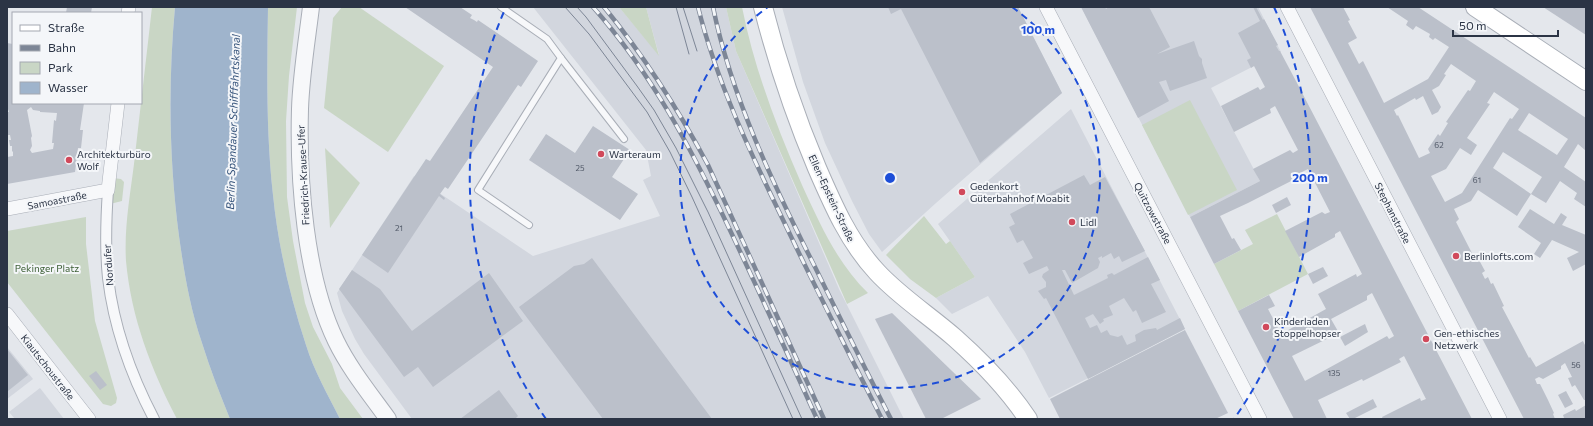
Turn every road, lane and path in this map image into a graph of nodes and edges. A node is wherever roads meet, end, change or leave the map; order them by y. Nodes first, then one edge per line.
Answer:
1 (311, 7) edge
2 (501, 7) edge
3 (763, 7) edge
4 (1046, 7) edge
5 (1287, 7) edge
6 (1475, 7) edge
7 (562, 58) junction
8 (1586, 81) edge
9 (118, 104) edge
10 (624, 139) dead end
11 (108, 190) junction
12 (7, 209) edge
13 (529, 225) dead end
14 (7, 314) edge
15 (89, 419) edge
16 (154, 419) edge
17 (388, 419) edge
18 (1028, 419) edge
19 (1260, 419) edge
20 (1500, 419) edge

1 - 17 street, Friedrich-Krause-Ufer
2 - 7 lane
3 - 18 main road, Ellen-Epstein-Straße
4 - 19 street, Quitzowstraße
5 - 20 street, Stephanstraße
6 - 8 main road
7 - 10 lane
7 - 13 lane
9 - 11 street, Nordufer
11 - 12 street, Samoastraße
11 - 16 street, Nordufer
14 - 15 street, Kiautschoustraße

